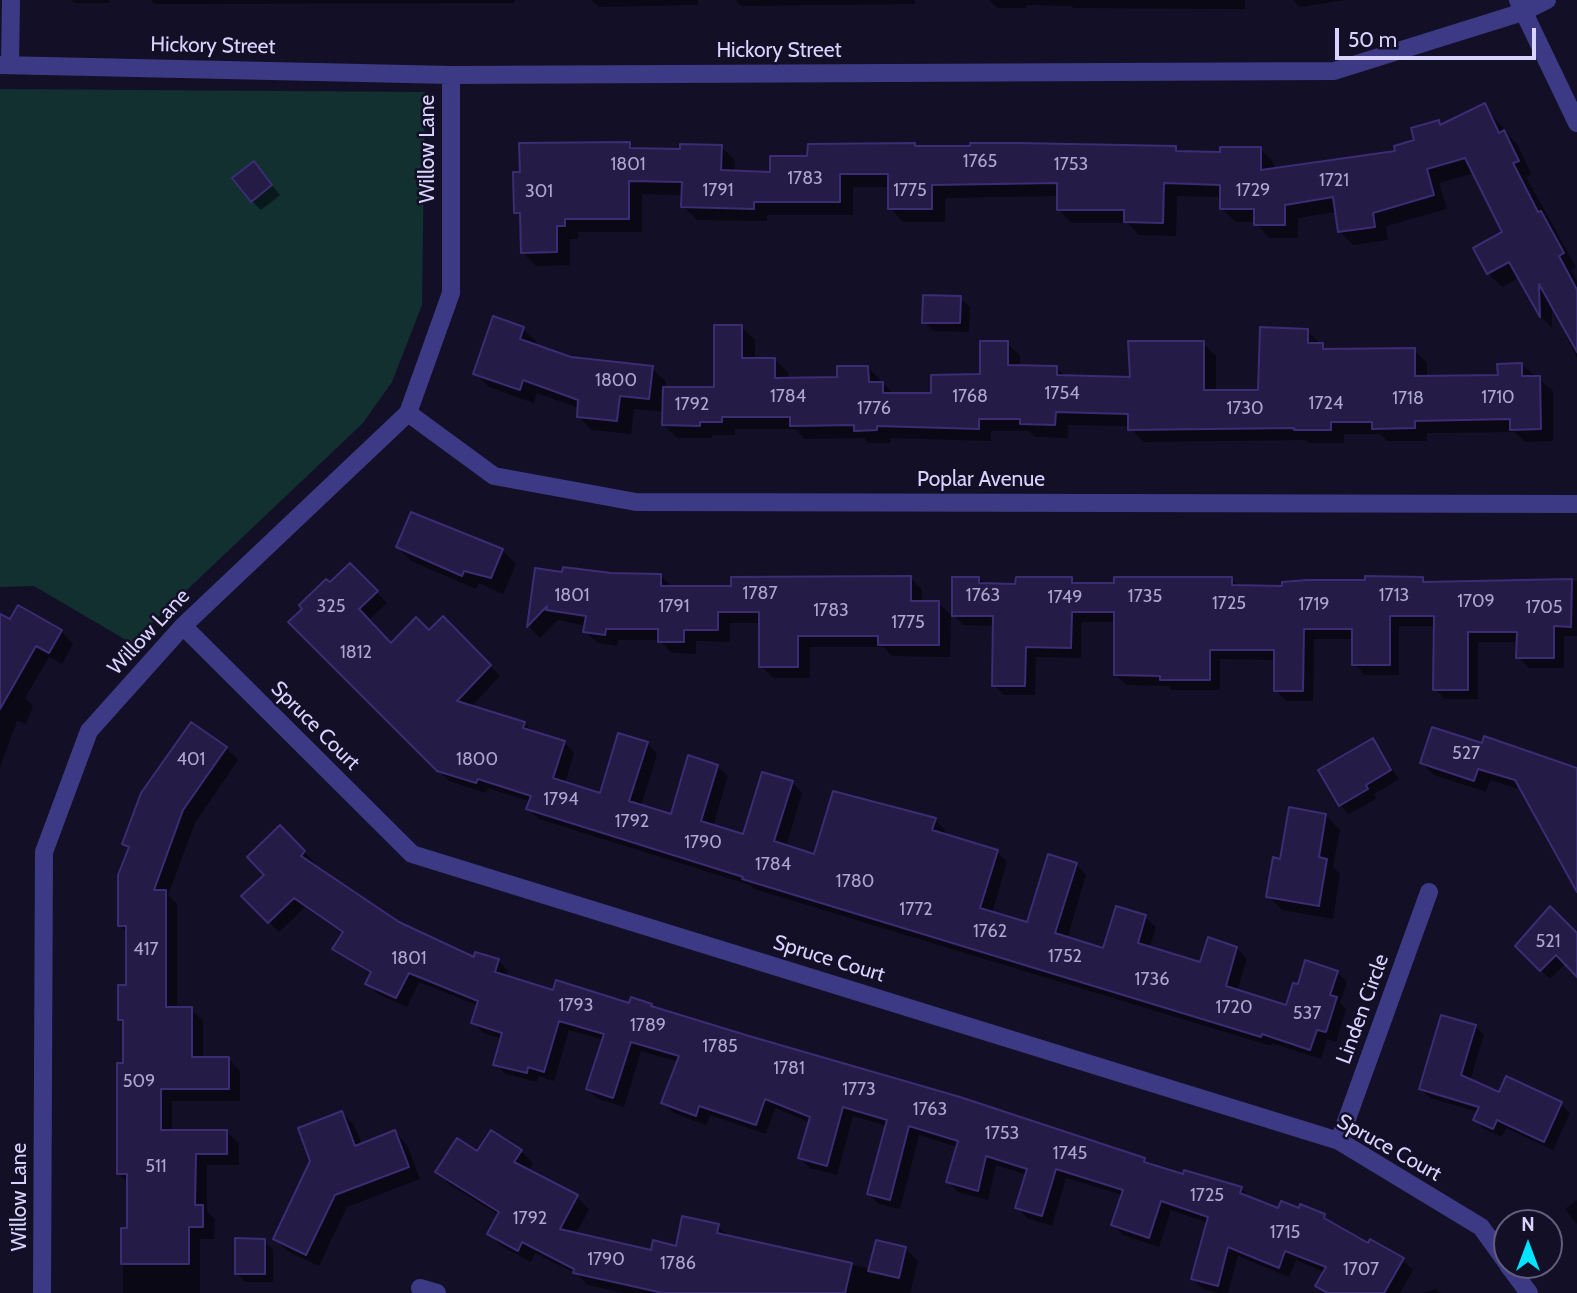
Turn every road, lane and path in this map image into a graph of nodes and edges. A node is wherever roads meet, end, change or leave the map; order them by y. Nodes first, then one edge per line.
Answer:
1 (10, 0) edge
2 (1546, 0) edge
3 (1520, 6) edge
4 (5, 64) edge
5 (451, 75) junction
6 (1577, 123) edge
7 (408, 413) junction
8 (1577, 504) edge
9 (183, 626) junction
10 (1429, 892) dead end
11 (1339, 1141) junction
12 (1493, 1244) edge
13 (42, 1293) edge

1 - 4 street
2 - 3 street, Hickory Street
3 - 5 street, Hickory Street
3 - 6 street
4 - 5 street, Hickory Street
5 - 7 street, Willow Lane
7 - 8 street, Poplar Avenue
7 - 9 street, Willow Lane
9 - 11 street, Spruce Court
9 - 13 street, Willow Lane
10 - 11 street, Linden Circle
11 - 12 street, Spruce Court

